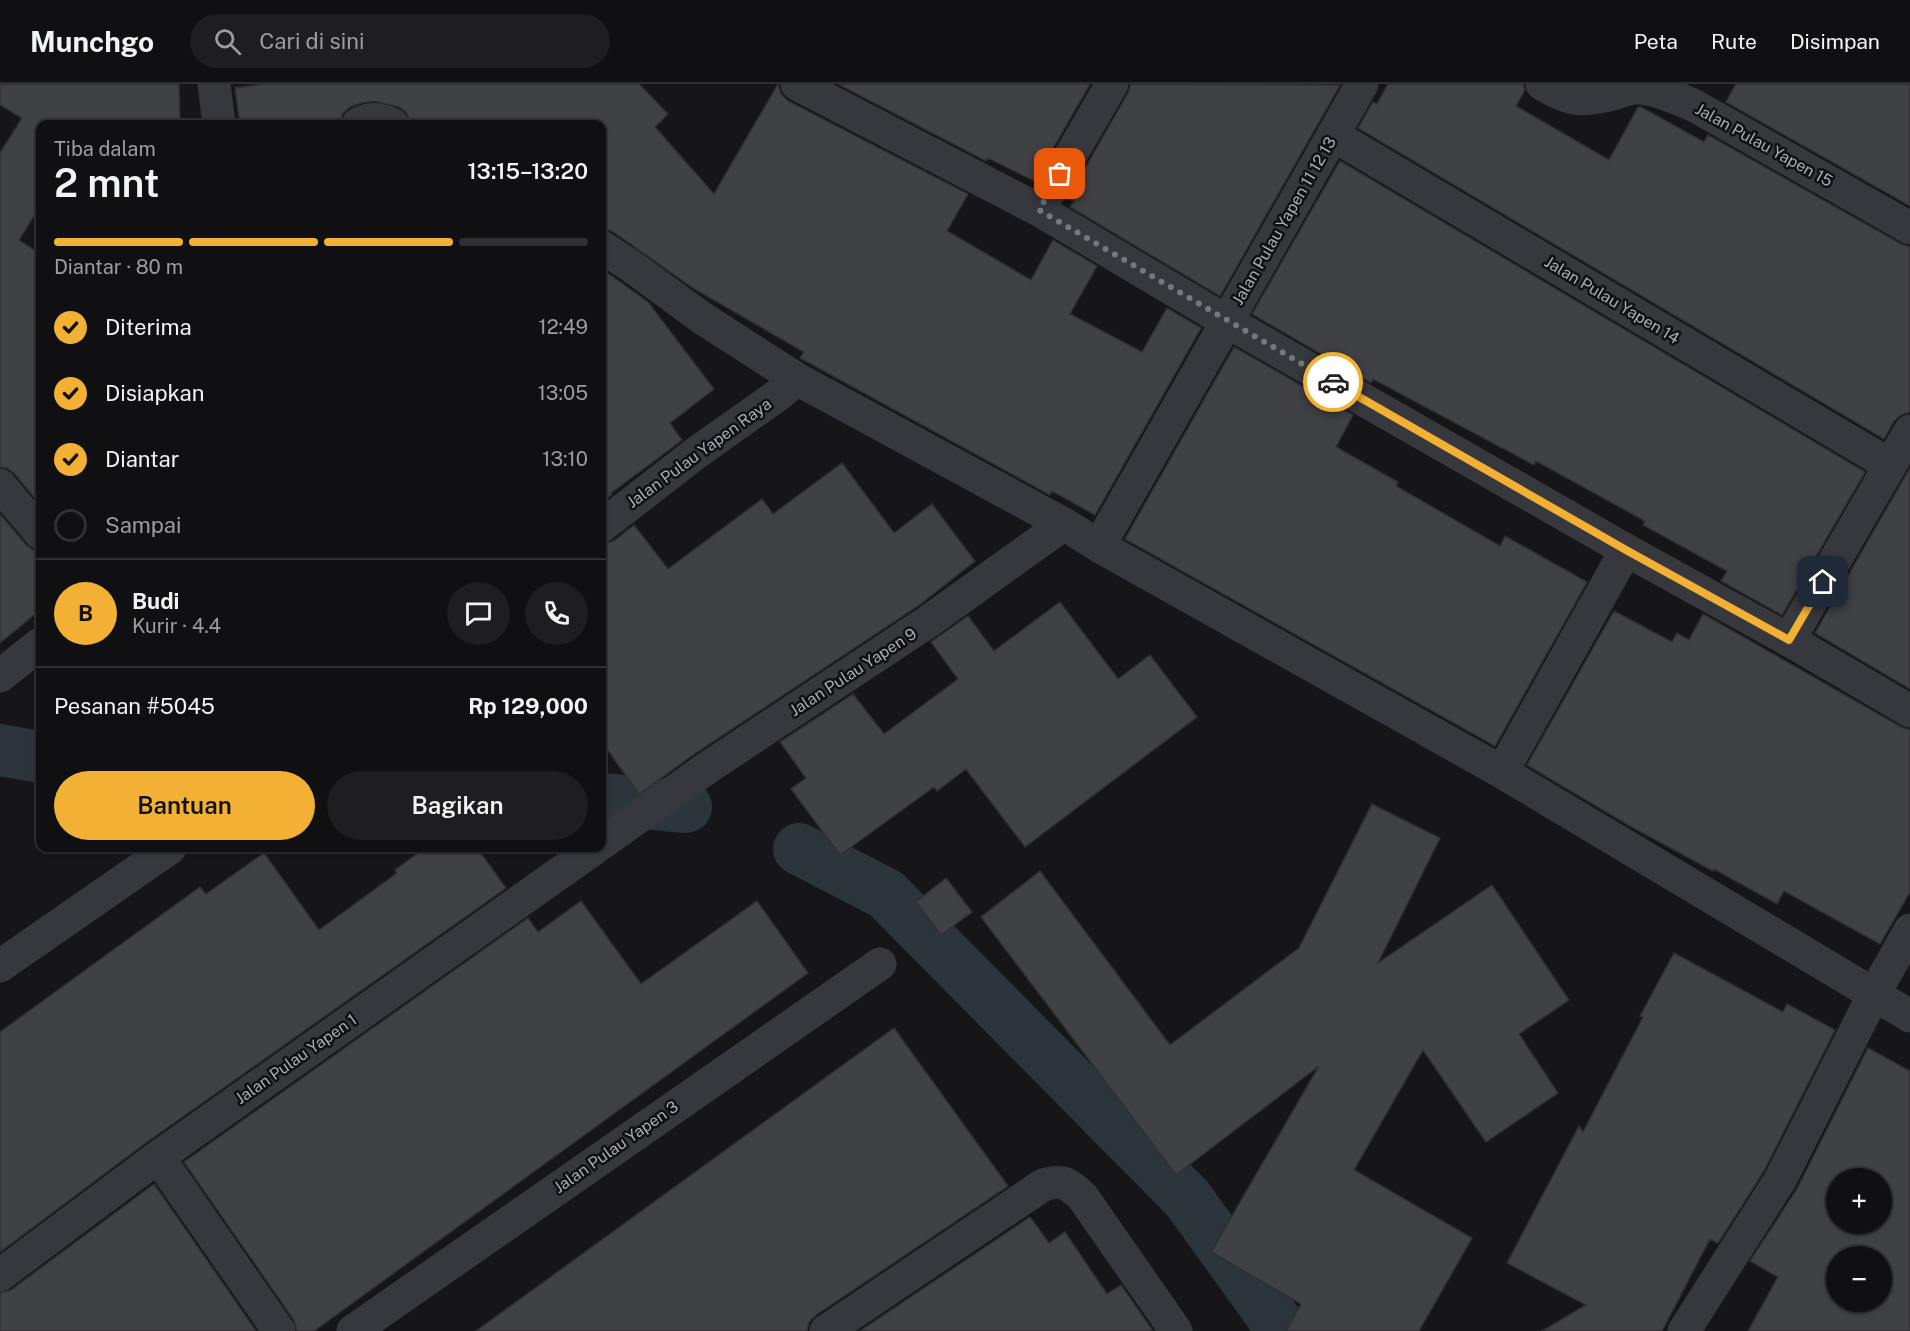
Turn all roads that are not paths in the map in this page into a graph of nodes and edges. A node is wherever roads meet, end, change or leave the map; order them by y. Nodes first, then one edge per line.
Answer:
1 (214, 84) edge
2 (797, 84) edge
3 (1112, 84) edge
4 (1362, 84) edge
5 (1542, 84) edge
6 (218, 120) edge
7 (1333, 135) junction
8 (1039, 210) junction
9 (1910, 228) edge
10 (606, 250) edge
11 (1226, 321) junction
12 (796, 379) junction
13 (1910, 430) edge
14 (1890, 465) junction
15 (0, 485) edge
16 (606, 523) edge
17 (1064, 524) junction
18 (36, 528) edge
19 (1099, 546) junction
20 (1626, 550) junction
21 (1789, 640) junction
22 (1910, 711) edge
23 (1502, 772) junction
24 (606, 840) edge
25 (164, 852) edge
26 (589, 852) edge
27 (1910, 930) edge
28 (880, 964) dead end
29 (0, 966) edge
30 (1874, 994) junction
31 (1910, 1016) edge
32 (158, 1157) junction
33 (0, 1275) edge
34 (837, 1328) edge
35 (279, 1331) edge
36 (353, 1331) edge
37 (1176, 1331) edge
38 (1684, 1331) edge

1 - 6 street
2 - 8 street
3 - 8 street
4 - 7 street, Jalan Pulau Yapen 11 12 13
5 - 9 street, Jalan Pulau Yapen 15
7 - 11 street, Jalan Pulau Yapen 11 12 13
7 - 14 street, Jalan Pulau Yapen 14
8 - 11 street
10 - 12 street
11 - 19 street, Jalan Pulau Yapen 11 12 13
11 - 20 street
12 - 16 street, Jalan Pulau Yapen Raya
12 - 17 street
13 - 14 street
14 - 21 street
15 - 18 street
17 - 19 street
17 - 24 street, Jalan Pulau Yapen 9
19 - 23 street
20 - 21 street
20 - 23 street
21 - 22 street
23 - 30 street
25 - 29 street
26 - 32 street, Jalan Pulau Yapen 1
27 - 30 street
28 - 36 street, Jalan Pulau Yapen 3
30 - 31 street
30 - 38 street
32 - 33 street, Jalan Pulau Yapen 1
32 - 35 street
34 - 37 street

